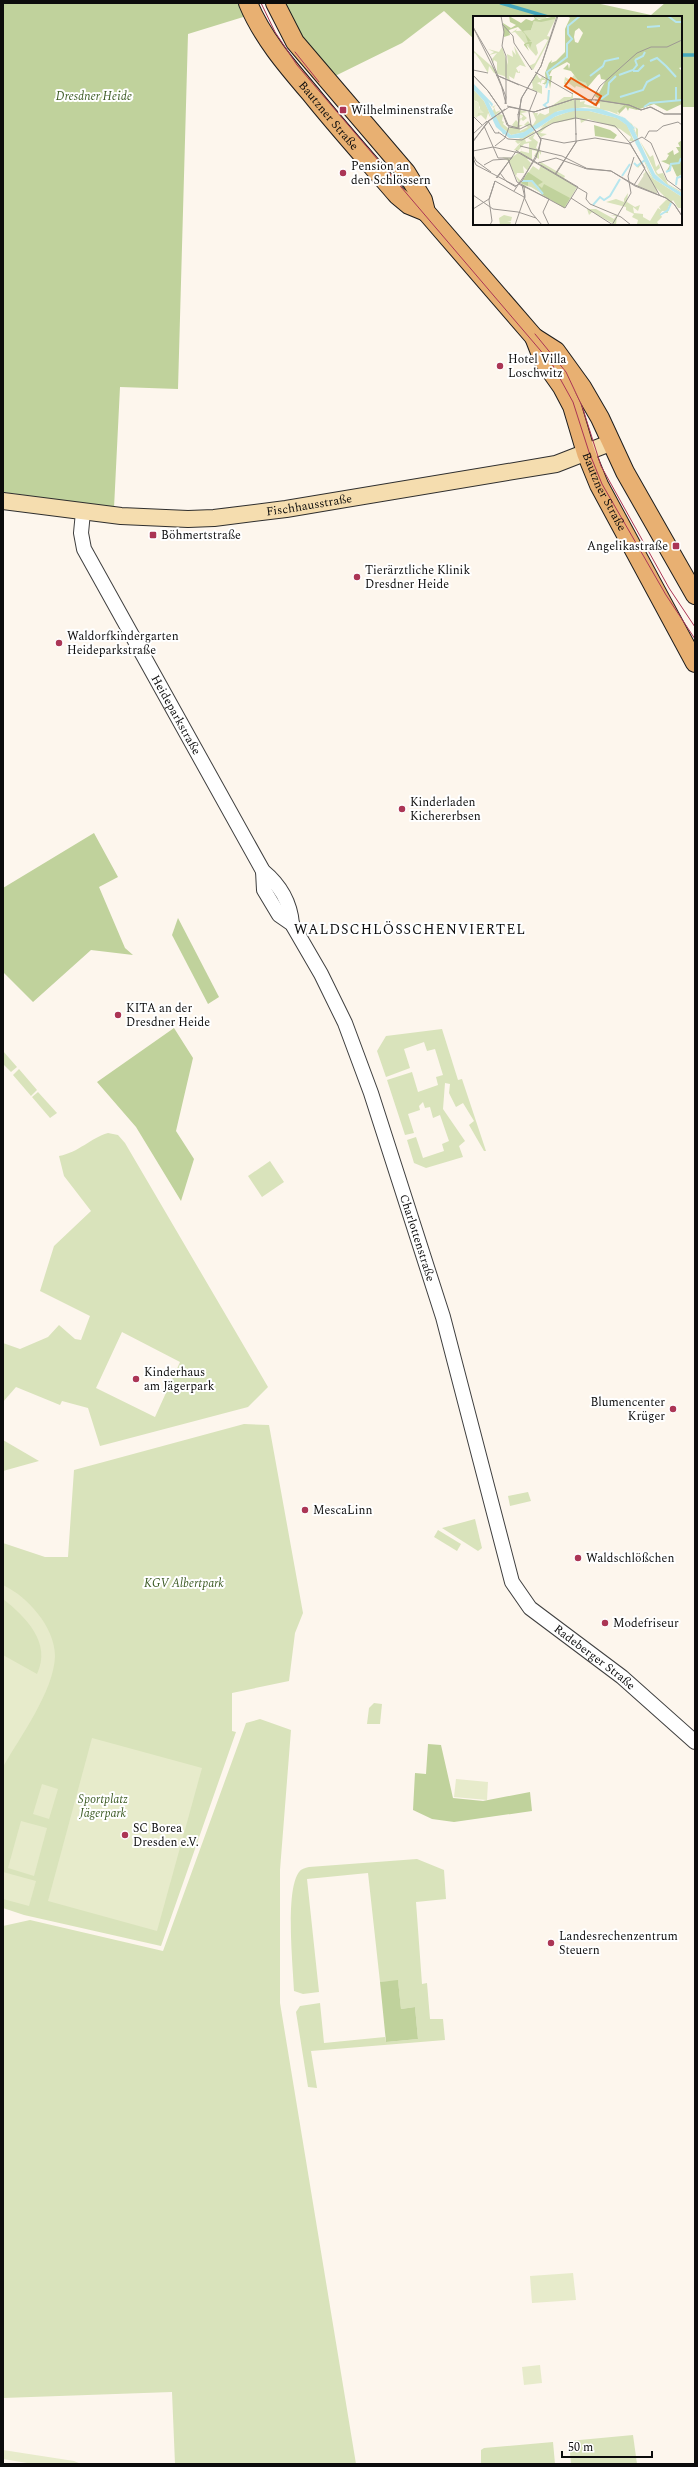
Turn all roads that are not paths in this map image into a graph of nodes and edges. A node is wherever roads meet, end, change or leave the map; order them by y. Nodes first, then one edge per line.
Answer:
1 (248, 3) edge
2 (275, 3) edge
3 (426, 212) junction
4 (534, 337) junction
5 (610, 443) junction
6 (586, 453) junction
7 (3, 501) edge
8 (83, 512) junction
9 (695, 595) edge
10 (695, 663) edge
11 (263, 871) joint
12 (506, 1564) joint
13 (695, 1742) edge

1 - 3 main road, Bautzner Straße
2 - 3 main road, Bautzner Straße
3 - 4 main road, Bautzner Straße
4 - 5 main road, Bautzner Straße
4 - 6 main road, Bautzner Straße
5 - 6 main road, Fischhausstraße
5 - 9 main road, Bautzner Straße
6 - 8 main road, Fischhausstraße
6 - 10 main road, Bautzner Straße
7 - 8 main road, Fischhausstraße
8 - 11 street, Heideparkstraße
11 - 12 street, Charlottenstraße
12 - 13 street, Radeberger Straße

